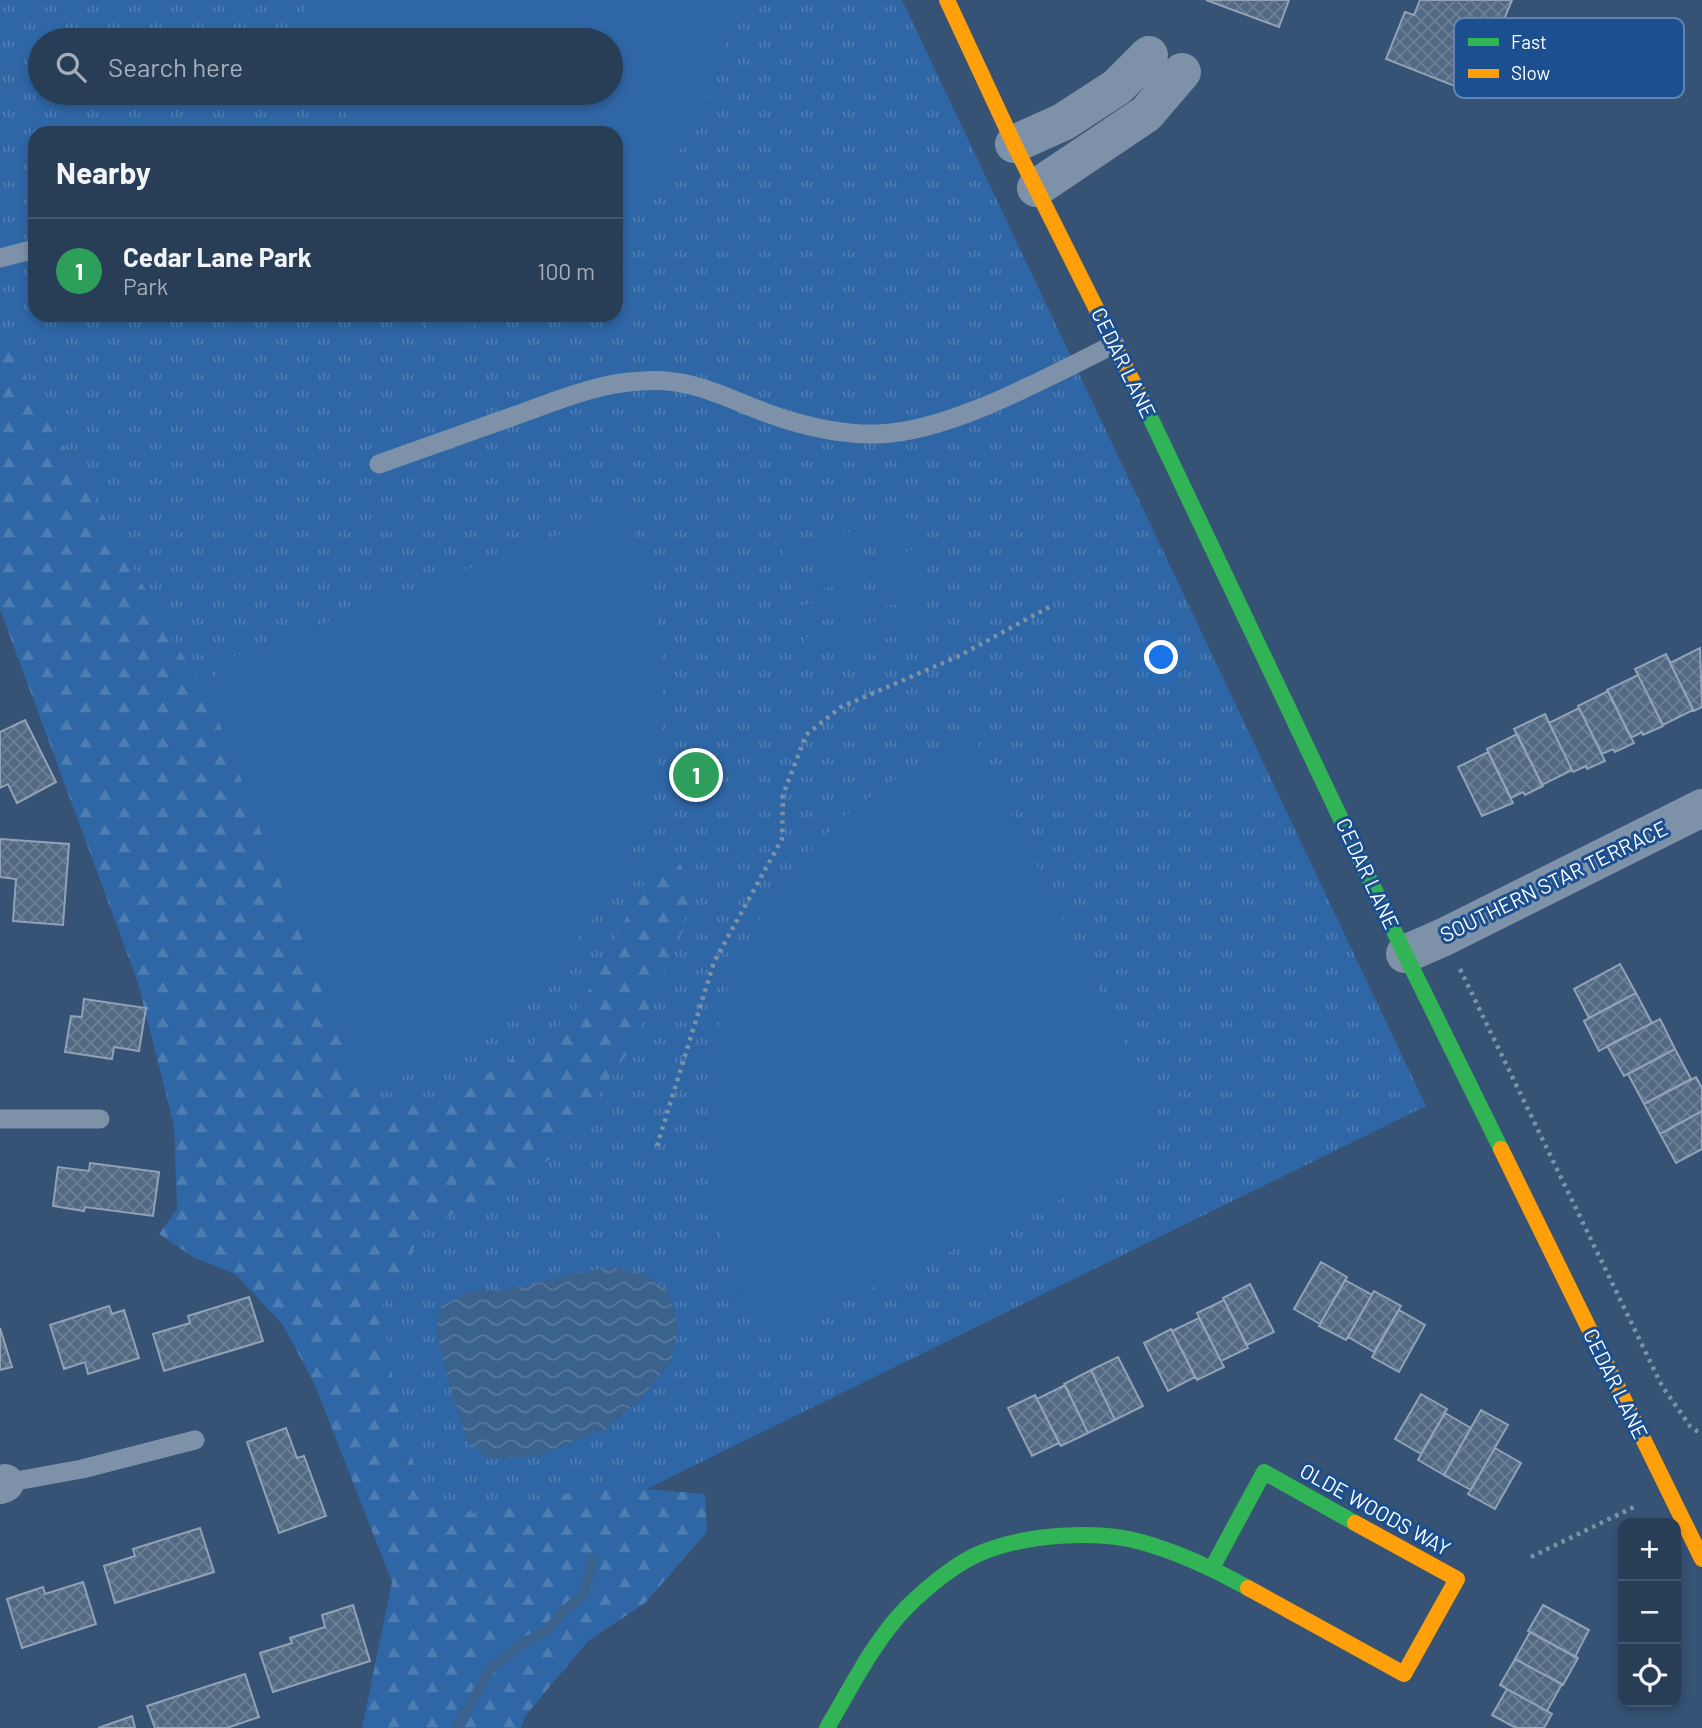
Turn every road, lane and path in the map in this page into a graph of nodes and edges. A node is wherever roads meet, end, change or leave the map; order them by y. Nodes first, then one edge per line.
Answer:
1 (947, 0) edge
2 (1014, 144) junction
3 (1036, 188) junction
4 (28, 251) edge
5 (0, 258) edge
6 (1115, 344) junction
7 (379, 464) dead end
8 (1051, 606) dead end
9 (1702, 808) edge
10 (1444, 937) junction
11 (1405, 954) junction
12 (0, 1119) edge
13 (100, 1119) dead end
14 (657, 1146) dead end
15 (1702, 1435) edge
16 (195, 1440) dead end
17 (3, 1484) edge
18 (1645, 1502) dead end
19 (1531, 1557) dead end
20 (1702, 1559) edge
21 (1212, 1568) junction
22 (827, 1728) edge

1 - 2 street, CEDAR LANE
2 - 3 street, CEDAR LANE
2 - 3 street
3 - 6 street, CEDAR LANE
4 - 5 lane
6 - 7 lane
6 - 11 street, CEDAR LANE
8 - 14 path
9 - 10 street, SOUTHERN STAR TERRACE
10 - 11 street, SOUTHERN STAR TERRACE
10 - 15 path
11 - 20 street, CEDAR LANE
12 - 13 lane
16 - 17 lane
18 - 19 path
21 - 21 street, OLDE WOODS WAY
21 - 22 street, OLDE WOODS WAY

